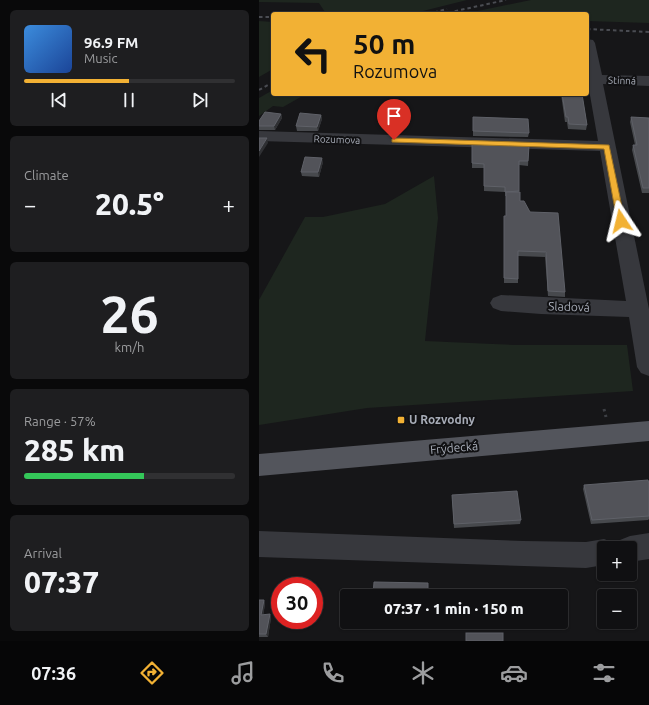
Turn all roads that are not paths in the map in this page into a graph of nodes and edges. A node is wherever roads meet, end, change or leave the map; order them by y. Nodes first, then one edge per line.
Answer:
1 (589, 48) edge
2 (596, 79) junction
3 (649, 81) edge
4 (259, 136) edge
5 (607, 146) junction
6 (501, 302) dead end
7 (637, 310) junction
8 (649, 367) edge
9 (649, 431) edge
10 (259, 465) edge
11 (259, 544) edge
12 (649, 546) edge
13 (637, 548) edge
14 (597, 553) edge

1 - 2 street
2 - 3 street, Stinná
2 - 5 street
4 - 5 street, Rozumova
5 - 7 street
6 - 7 street, Sladová
7 - 8 street
9 - 10 main road, Frýdecká
11 - 14 street
12 - 13 street

